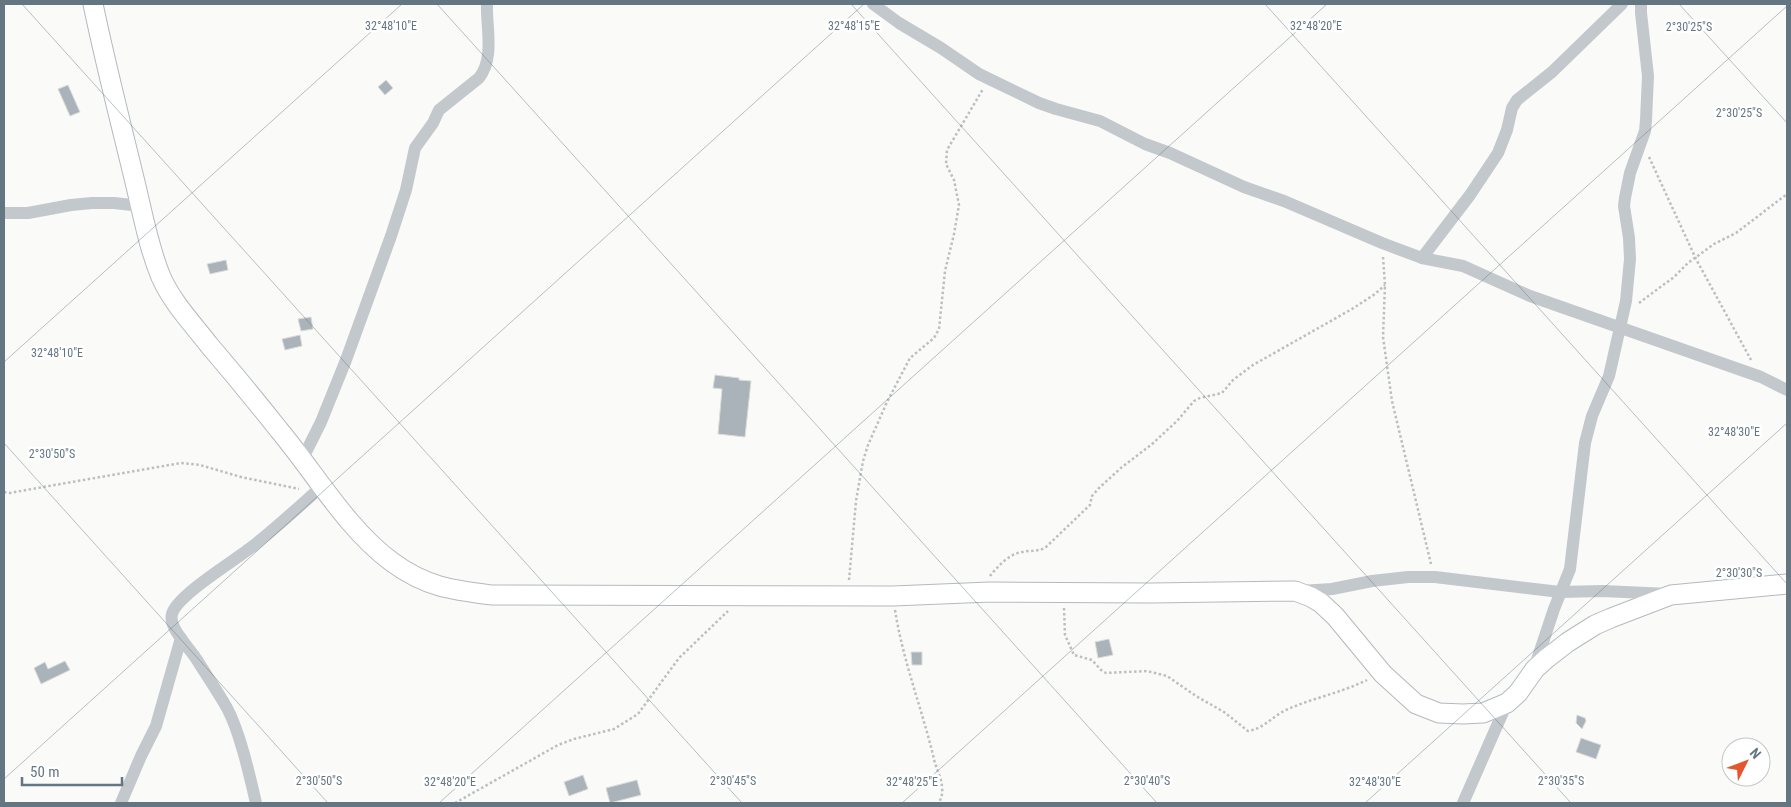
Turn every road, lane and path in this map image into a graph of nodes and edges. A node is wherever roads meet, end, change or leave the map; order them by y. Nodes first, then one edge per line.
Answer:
1 (93, 4) edge
2 (487, 4) edge
3 (873, 4) edge
4 (1622, 4) edge
5 (1642, 4) edge
6 (989, 79) junction
7 (1641, 143) junction
8 (1787, 194) edge
9 (141, 206) junction
10 (4, 213) edge
11 (1382, 243) junction
12 (1696, 257) junction
13 (1422, 258) junction
14 (1385, 284) junction
15 (1623, 314) junction
16 (1619, 328) junction
17 (1761, 377) junction
18 (1787, 390) edge
19 (302, 460) junction
20 (319, 489) junction
21 (4, 492) edge
22 (1434, 577) junction
23 (1787, 584) edge
24 (1295, 591) junction
25 (978, 592) junction
26 (1064, 592) junction
27 (1560, 592) junction
28 (847, 595) junction
29 (1671, 595) junction
30 (743, 596) junction
31 (893, 596) junction
32 (180, 638) junction
33 (1535, 668) junction
34 (1381, 672) junction
35 (1507, 703) junction
36 (120, 803) edge
37 (256, 803) edge
38 (455, 803) edge
39 (939, 803) edge
40 (1463, 803) edge

1 - 9 street
2 - 19 street
3 - 6 street
4 - 13 street
5 - 7 street
6 - 11 street
6 - 28 path
7 - 12 path
7 - 15 street
8 - 12 path
9 - 10 street
9 - 19 street
11 - 13 street
11 - 14 path
12 - 15 path
12 - 17 path
13 - 16 street
14 - 22 path
14 - 25 path
15 - 16 street
16 - 17 street
16 - 27 street
17 - 18 street
19 - 20 street
20 - 21 path
20 - 30 street
20 - 32 street
22 - 24 street
22 - 27 street
23 - 29 street
24 - 26 street
24 - 34 street
25 - 26 street
25 - 31 street
26 - 34 path
27 - 29 street
27 - 33 street
28 - 30 street
28 - 31 street
29 - 33 street
30 - 38 path
31 - 39 path
32 - 36 street
32 - 37 street
33 - 35 street
34 - 35 street
35 - 40 street

